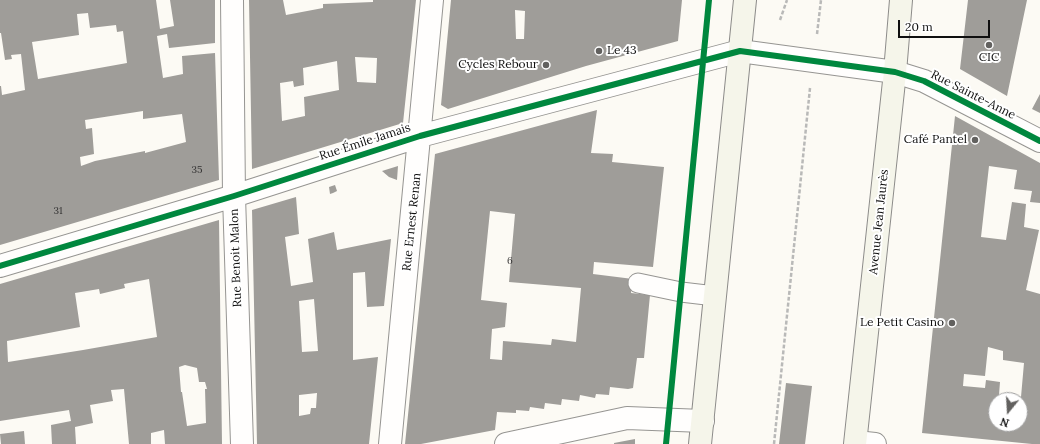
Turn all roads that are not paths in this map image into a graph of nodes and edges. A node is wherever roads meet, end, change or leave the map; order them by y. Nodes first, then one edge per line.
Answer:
1 (232, 0) edge
2 (432, 0) edge
3 (745, 0) edge
4 (901, 0) edge
5 (740, 51) junction
6 (895, 72) junction
7 (420, 136) junction
8 (1040, 141) edge
9 (234, 196) junction
10 (0, 266) edge
11 (638, 283) dead end
12 (716, 296) junction
13 (703, 421) junction
14 (862, 443) edge
15 (242, 444) edge
16 (390, 444) edge
17 (506, 444) edge
18 (700, 444) edge

1 - 9 street, Rue Benoit Malon
2 - 7 street, Rue Ernest Renan
3 - 5 main road
4 - 6 main road, Avenue Jean Jaurès
5 - 6 street, Rue Sainte-Anne
5 - 7 street, Rue Émile Jamais
5 - 12 main road
6 - 8 street, Rue Sainte-Anne
6 - 14 main road, Avenue Jean Jaurès
7 - 9 street, Rue Émile Jamais
7 - 16 street, Rue Ernest Renan
9 - 10 street, Rue Émile Jamais
9 - 15 street, Rue Benoit Malon
11 - 12 lane
12 - 13 main road
13 - 17 street
13 - 18 main road

